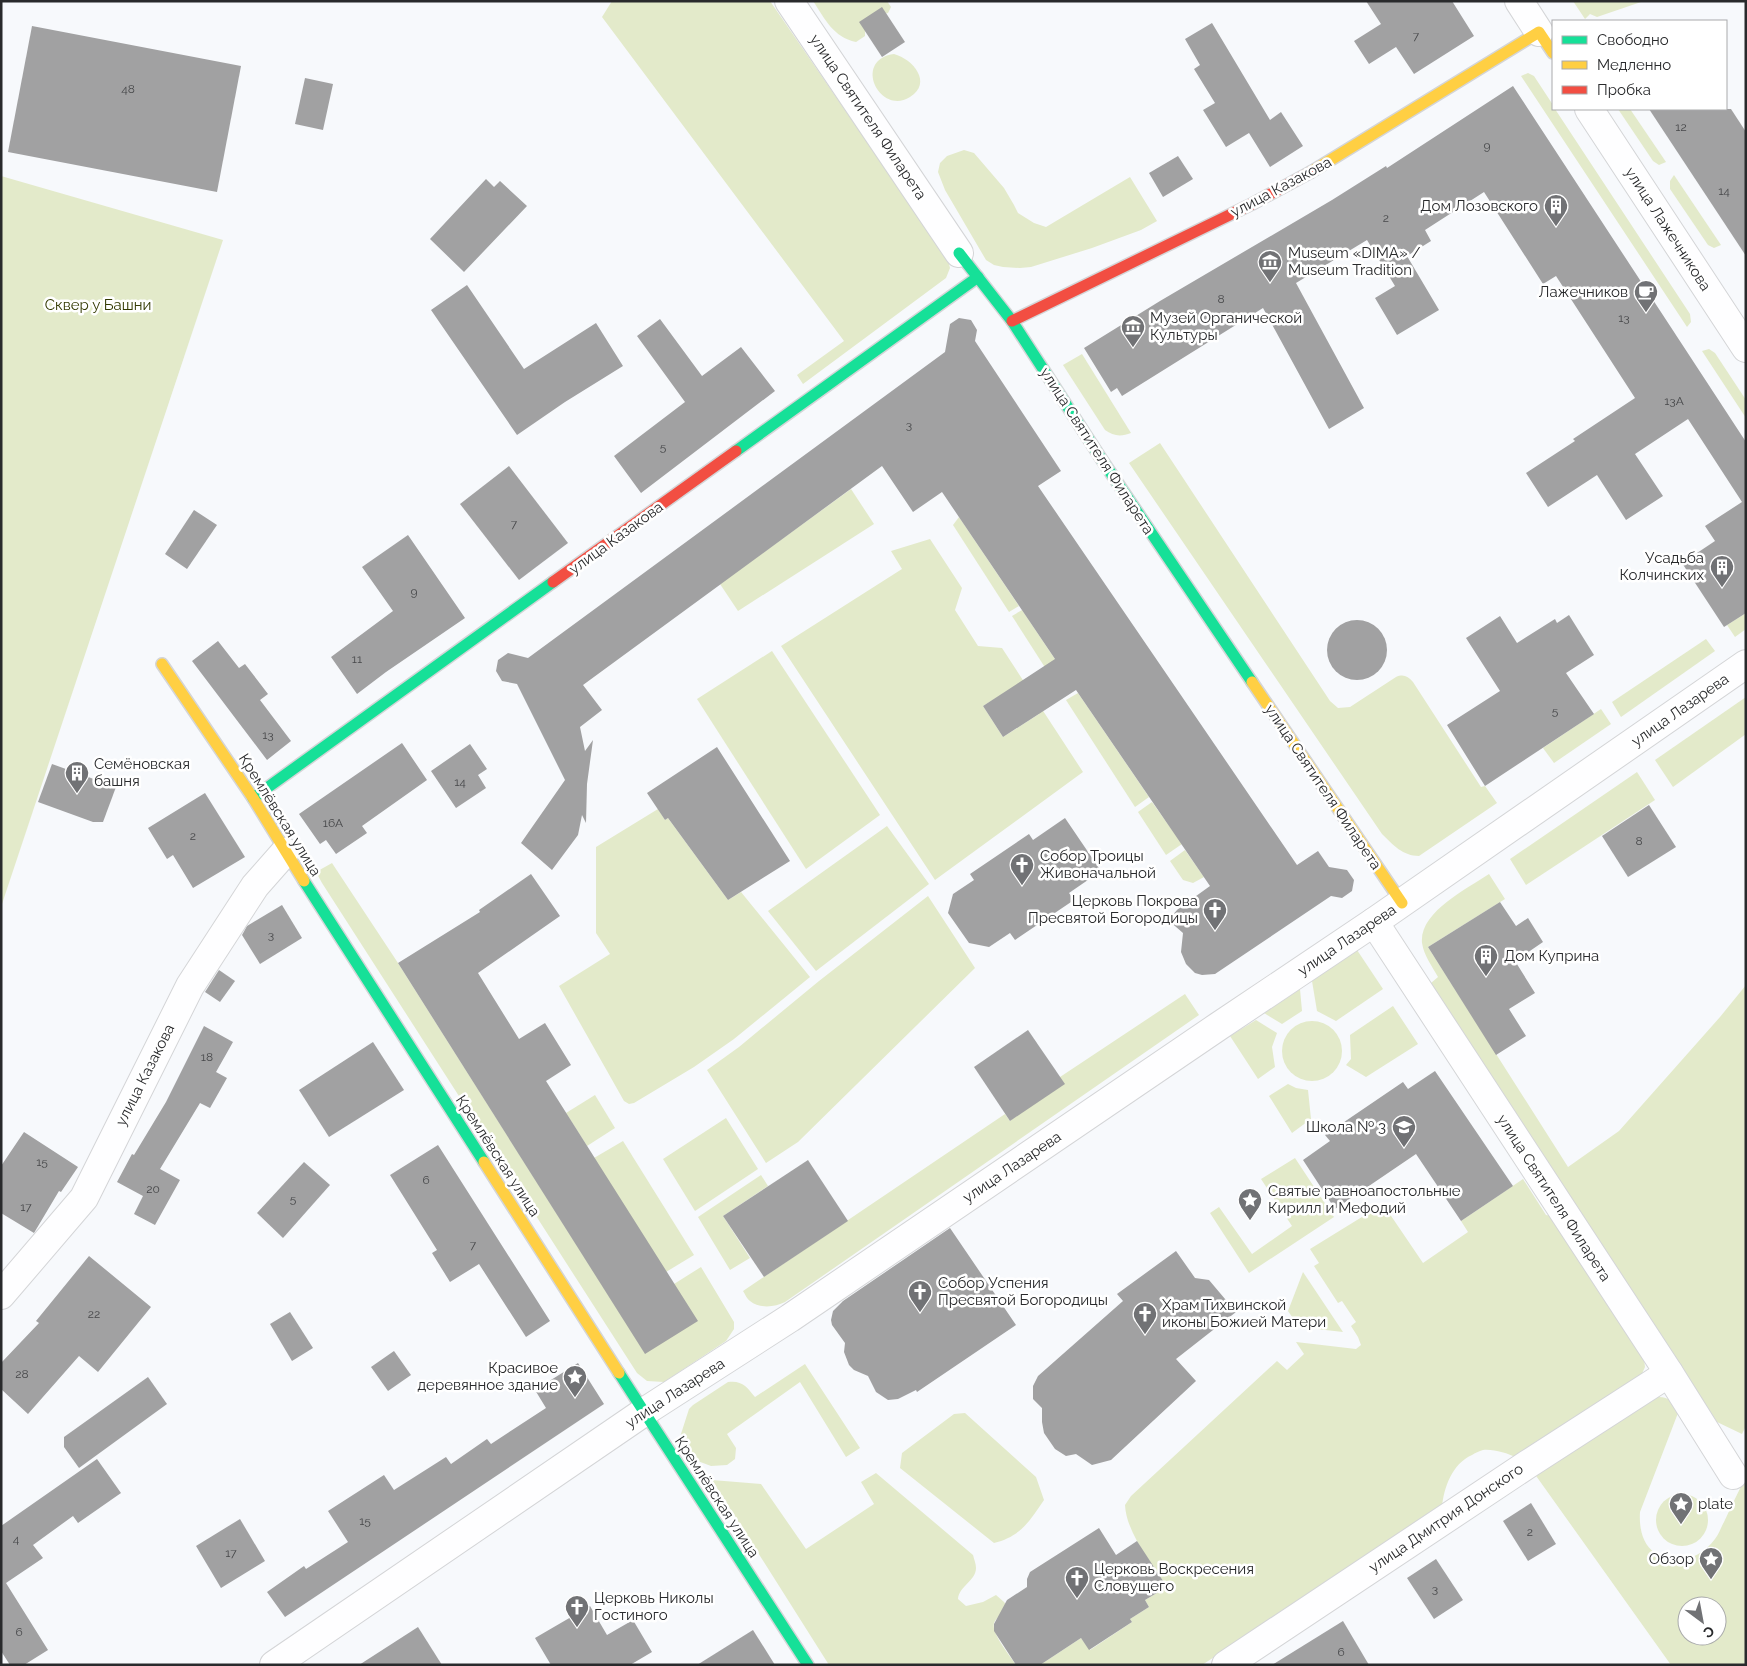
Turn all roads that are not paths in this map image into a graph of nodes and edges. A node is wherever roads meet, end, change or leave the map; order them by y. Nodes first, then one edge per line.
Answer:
1 (789, 1) edge
2 (1519, 1) edge
3 (1546, 42) edge
4 (1590, 110) edge
5 (959, 253) joint
6 (978, 277) junction
7 (1012, 321) junction
8 (1746, 348) edge
9 (162, 664) dead end
10 (1746, 664) edge
11 (253, 798) junction
12 (285, 852) junction
13 (1402, 903) junction
14 (1374, 922) junction
15 (1, 1295) edge
16 (1669, 1373) junction
17 (644, 1412) junction
18 (1733, 1475) dead end
19 (274, 1665) edge
20 (808, 1665) edge
21 (1226, 1665) edge

1 - 5 street, улица Святителя Филарета
2 - 3 street
3 - 7 street, улица Казакова
4 - 8 street, улица Лажечникова
5 - 6 street, улица Святителя Филарета
6 - 7 street, улица Святителя Филарета
6 - 11 street, улица Казакова
7 - 13 street, улица Святителя Филарета
9 - 11 street, Кремлёвская улица
10 - 13 street, улица Лазарева
11 - 12 street, Кремлёвская улица
12 - 15 street, улица Казакова
12 - 17 street, Кремлёвская улица
13 - 14 street, улица Лазарева
14 - 16 street, улица Святителя Филарета
14 - 17 street, улица Лазарева
16 - 18 street, улица Святителя Филарета
16 - 21 street, улица Дмитрия Донского
17 - 19 street, улица Лазарева
17 - 20 street, Кремлёвская улица

